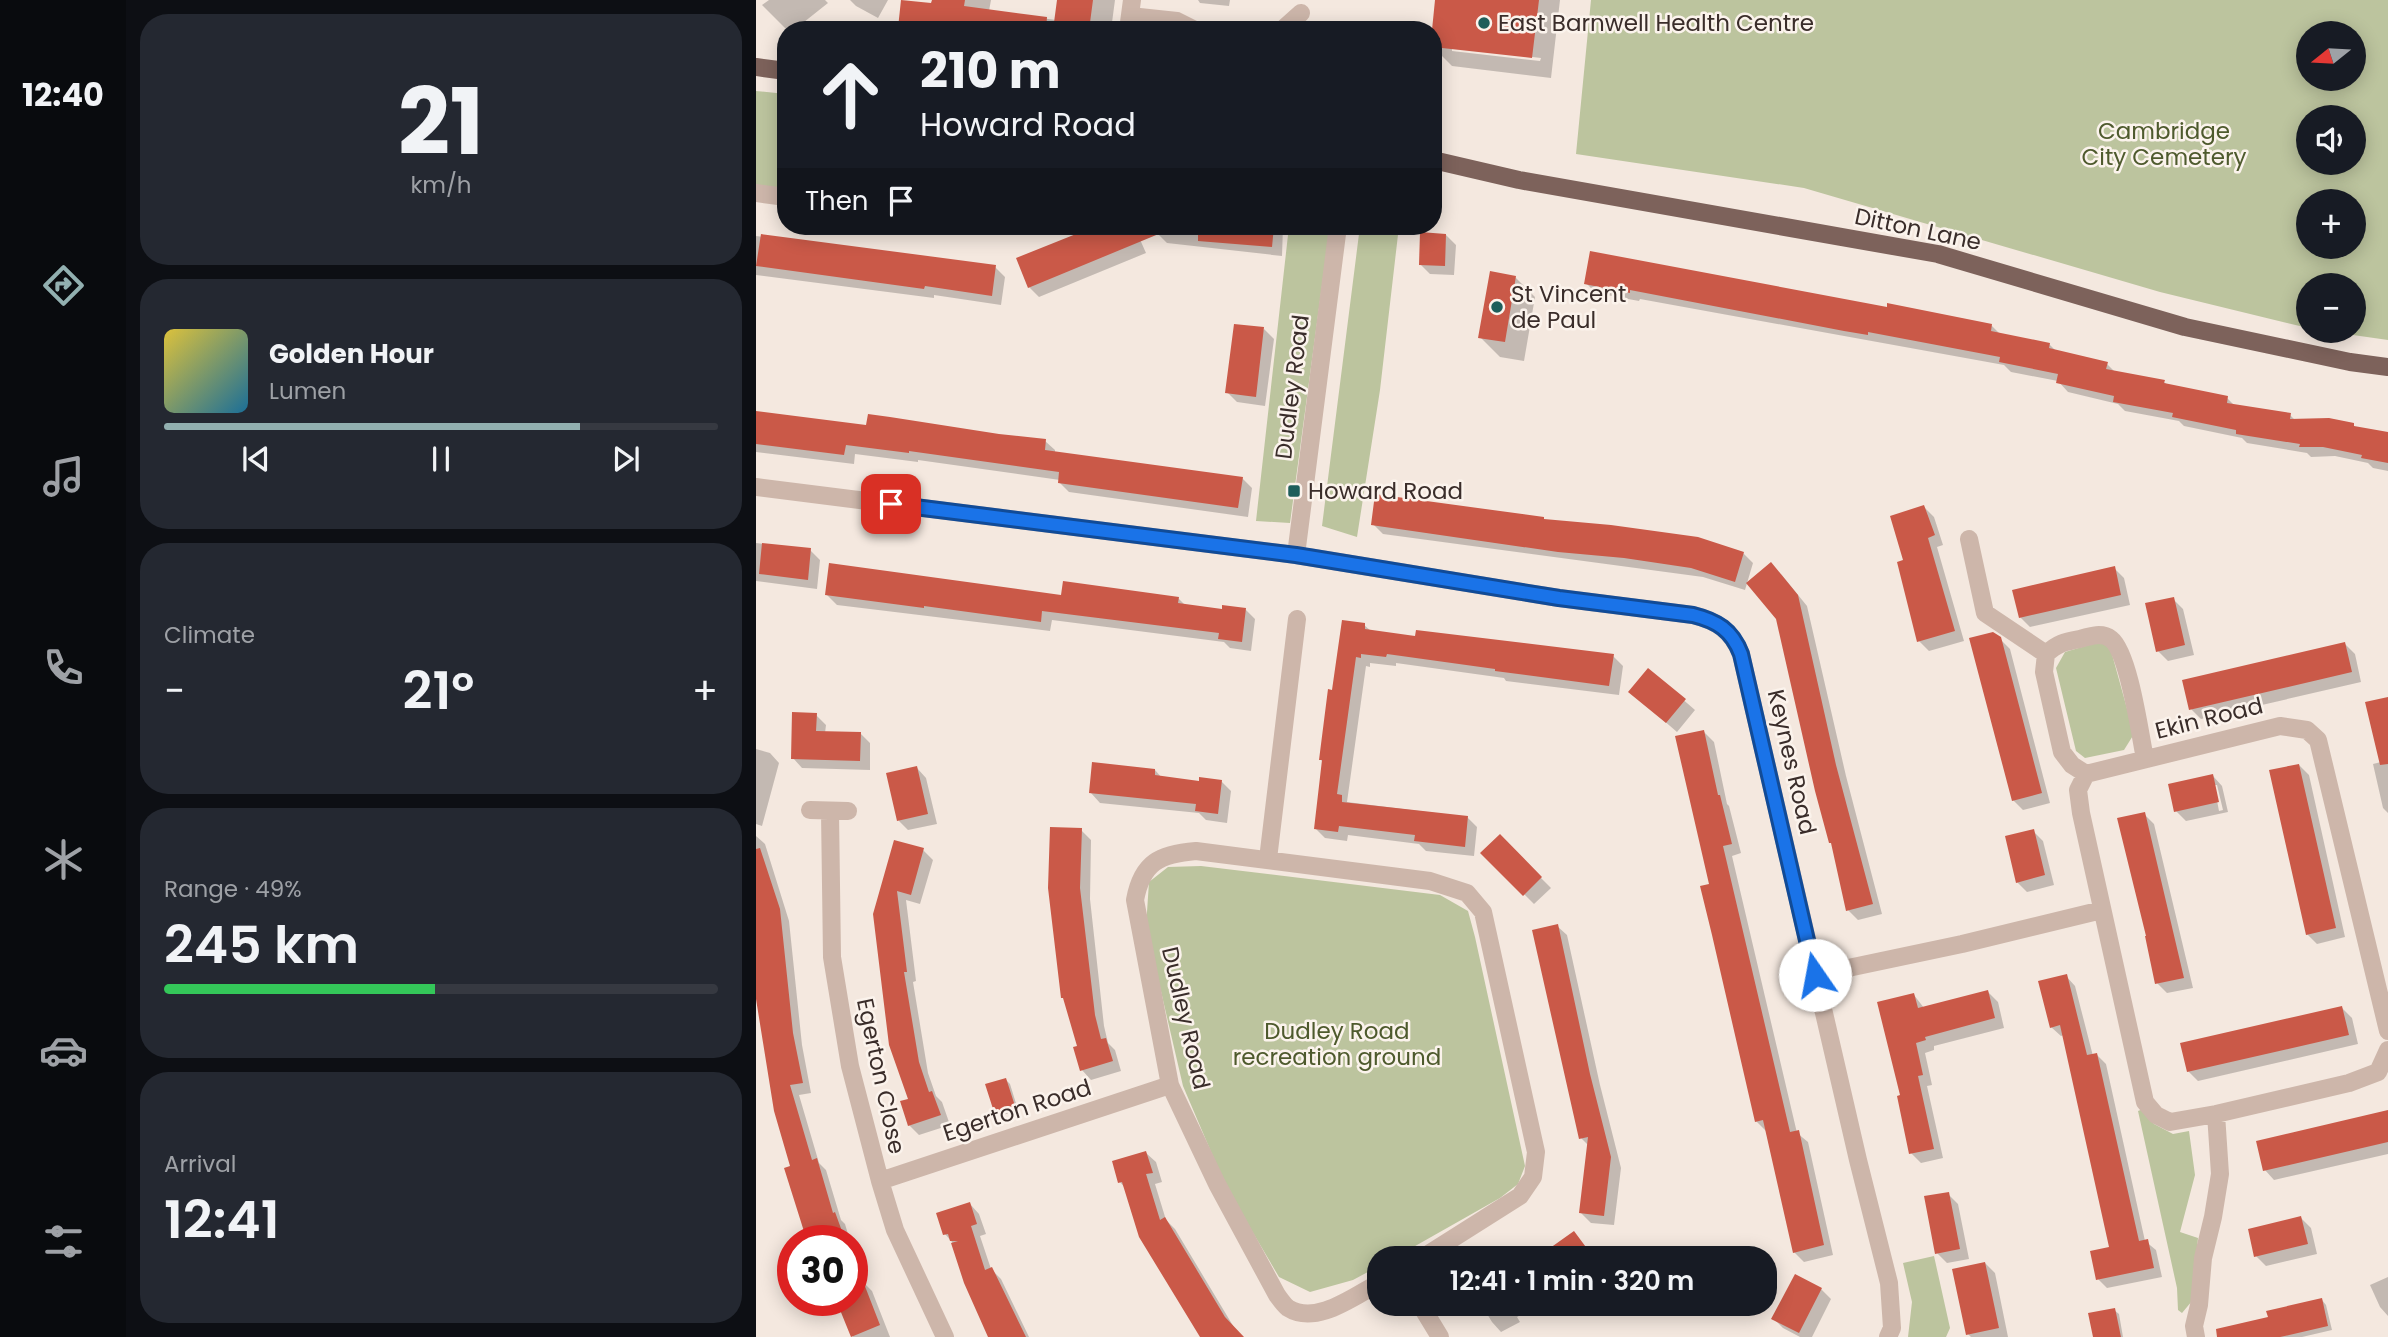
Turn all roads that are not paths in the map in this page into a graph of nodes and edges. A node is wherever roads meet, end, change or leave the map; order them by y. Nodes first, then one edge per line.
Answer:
1 (1301, 13) dead end
2 (1130, 15) edge
3 (1177, 21) edge
4 (1292, 21) edge
5 (756, 67) edge
6 (777, 70) edge
7 (1442, 162) edge
8 (756, 192) edge
9 (777, 196) edge
10 (1337, 235) edge
11 (2388, 367) edge
12 (756, 487) edge
13 (1969, 539) dead end
14 (1296, 555) junction
15 (1297, 619) dead end
16 (2046, 654) junction
17 (2145, 759) junction
18 (2086, 775) junction
19 (810, 810) dead end
20 (1268, 859) junction
21 (2102, 910) junction
22 (1815, 975) junction
23 (2388, 1031) edge
24 (2388, 1049) edge
25 (1171, 1085) junction
26 (2216, 1114) junction
27 (880, 1181) junction
28 (1441, 1246) edge
29 (1367, 1289) edge
30 (1427, 1316) edge
31 (945, 1337) edge
32 (1440, 1337) edge
33 (1888, 1337) edge
34 (2196, 1337) edge

1 - 4 street
2 - 3 street
5 - 6 main road
7 - 11 main road, Ditton Lane
8 - 9 street
10 - 14 street, Dudley Road
12 - 14 street
13 - 16 street
14 - 22 street, Keynes Road
15 - 20 street
16 - 17 street, Ekin Road
16 - 18 street
17 - 18 street, Ekin Road
17 - 23 street, Ekin Road
18 - 21 street
19 - 27 street, Egerton Close
20 - 25 street, Dudley Road
20 - 28 street, Dudley Road
21 - 22 street
21 - 26 street
22 - 33 street, Keynes Road
24 - 26 street
25 - 27 street, Egerton Road
25 - 29 street, Dudley Road
26 - 34 street
27 - 31 street, Egerton Close
30 - 32 street

